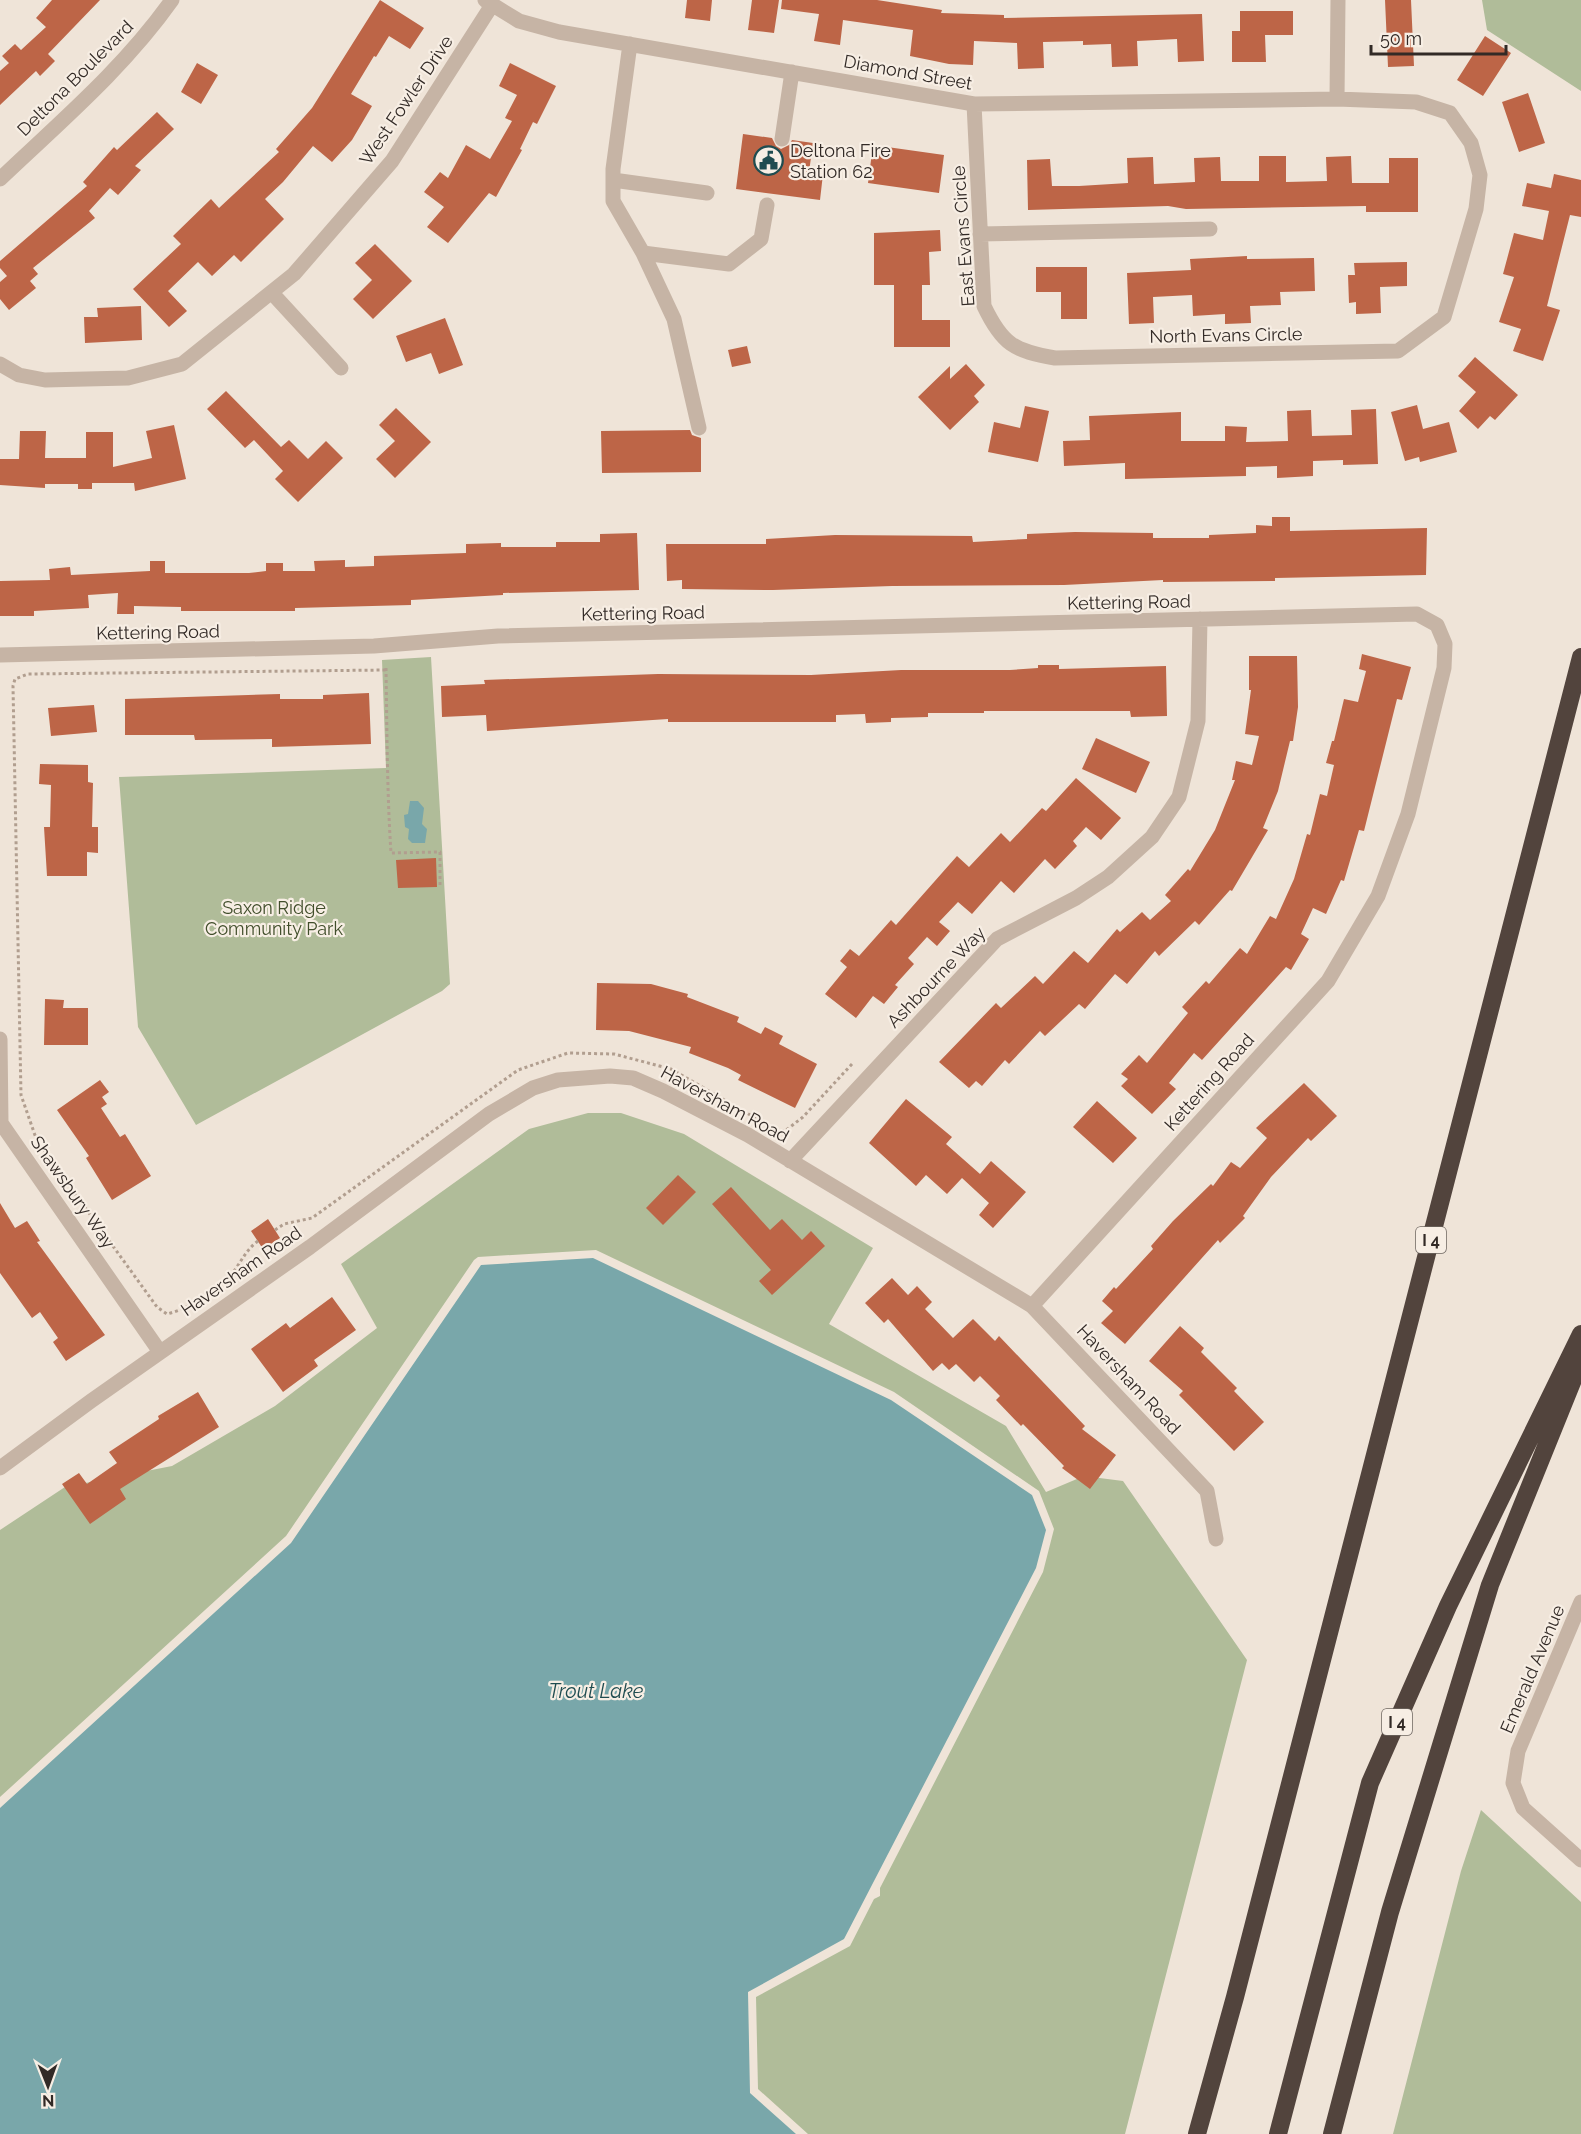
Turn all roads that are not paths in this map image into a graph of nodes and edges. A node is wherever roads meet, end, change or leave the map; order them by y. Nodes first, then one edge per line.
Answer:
1 (172, 0) edge
2 (1338, 0) edge
3 (488, 2) edge
4 (630, 44) junction
5 (792, 72) junction
6 (1337, 99) junction
7 (974, 104) junction
8 (782, 139) dead end
9 (0, 179) edge
10 (613, 180) junction
11 (707, 193) dead end
12 (767, 205) dead end
13 (1210, 229) dead end
14 (980, 234) junction
15 (643, 253) junction
16 (272, 292) junction
17 (1398, 351) joint
18 (1055, 358) joint
19 (0, 364) edge
20 (341, 368) dead end
21 (699, 428) dead end
22 (1200, 620) junction
23 (0, 655) edge
24 (1581, 657) edge
25 (0, 1039) edge
26 (3, 1129) edge
27 (790, 1161) junction
28 (1032, 1306) junction
29 (1581, 1334) edge
30 (160, 1352) junction
31 (1581, 1360) edge
32 (0, 1468) edge
33 (1216, 1539) dead end
34 (1581, 1602) edge
35 (1581, 1860) edge
36 (1197, 2134) edge
37 (1278, 2134) edge
38 (1332, 2134) edge

1 - 9 street, Deltona Boulevard
2 - 6 street
3 - 4 street, Diamond Street
3 - 16 street, West Fowler Drive
4 - 5 street, Diamond Street
4 - 10 street
5 - 7 street, Diamond Street
5 - 8 street
6 - 7 street, Diamond Street
6 - 17 street, Diamond Street
7 - 14 street, East Evans Circle
10 - 11 street
10 - 15 street
12 - 15 street
13 - 14 street
14 - 18 street, East Evans Circle
15 - 21 street
16 - 19 street, West Fowler Drive
16 - 20 street
17 - 18 street, North Evans Circle
22 - 23 street, Kettering Road
22 - 27 street, Ashbourne Way
22 - 28 street, Kettering Road
24 - 36 highway, I 4
25 - 26 street, Shawsbury Way
26 - 30 street, Shawsbury Way
27 - 28 street, Haversham Road
27 - 30 street, Haversham Road
28 - 33 street, Haversham Road
29 - 37 highway, I 4
30 - 32 street, Haversham Road
31 - 38 highway
34 - 35 street, Emerald Avenue

